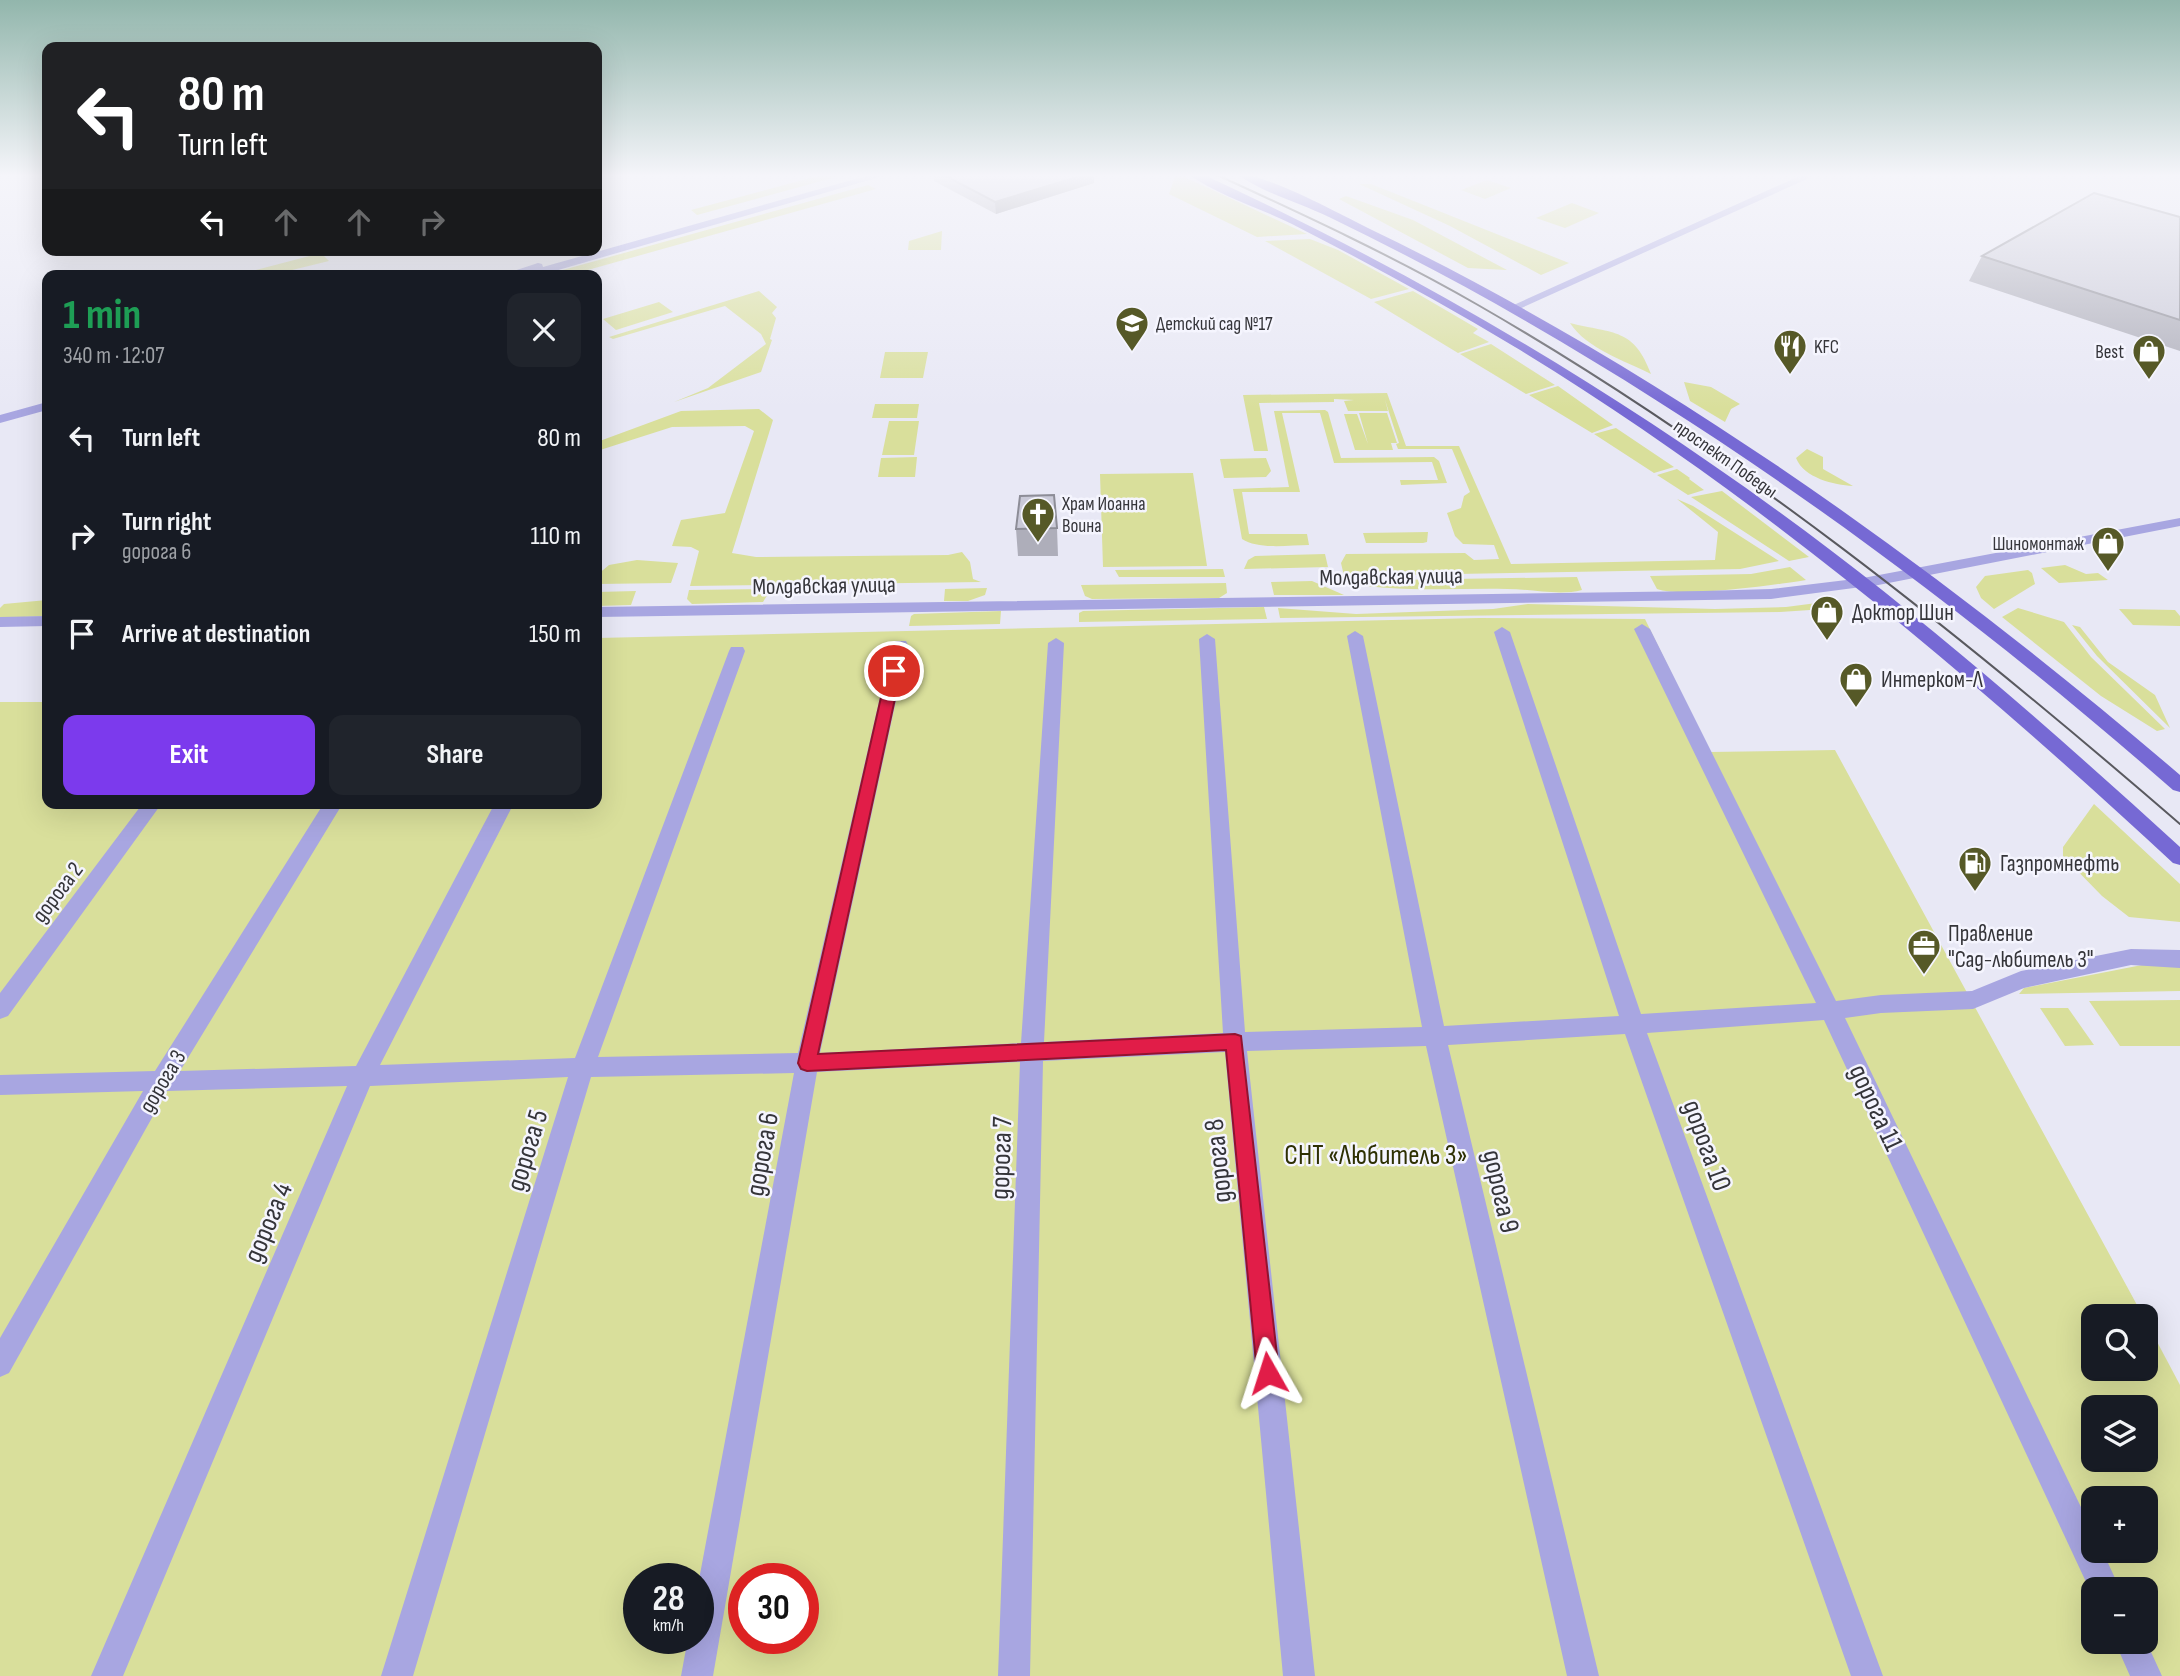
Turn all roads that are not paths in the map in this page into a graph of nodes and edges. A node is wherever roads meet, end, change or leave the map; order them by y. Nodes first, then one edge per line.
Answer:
1 (1357, 252) edge
2 (1408, 252) edge
3 (1637, 252) edge
4 (578, 256) edge
5 (584, 256) edge
6 (548, 266) junction
7 (530, 270) edge
8 (539, 270) edge
9 (1513, 308) junction
10 (42, 401) edge
11 (42, 407) edge
12 (0, 413) edge
13 (0, 419) edge
14 (2180, 522) edge
15 (1918, 572) junction
16 (1863, 583) junction
17 (602, 612) edge
18 (42, 621) edge
19 (0, 622) edge
20 (1642, 629) dead end
21 (1502, 632) dead end
22 (1355, 636) dead end
23 (1207, 639) dead end
24 (1056, 643) dead end
25 (900, 645) dead end
26 (737, 650) dead end
27 (2180, 785) edge
28 (149, 809) edge
29 (330, 809) edge
30 (502, 809) edge
31 (2180, 858) edge
32 (2180, 958) edge
33 (0, 1010) edge
34 (1830, 1010) junction
35 (1633, 1024) junction
36 (1435, 1036) junction
37 (1235, 1042) junction
38 (1032, 1051) junction
39 (807, 1063) junction
40 (583, 1067) junction
41 (363, 1076) junction
42 (161, 1081) junction
43 (0, 1085) edge
44 (0, 1364) edge
45 (2099, 1577) edge
46 (2136, 1654) edge
47 (107, 1676) edge
48 (397, 1676) edge
49 (697, 1676) edge
50 (1014, 1676) edge
51 (1299, 1676) edge
52 (1583, 1676) edge
53 (1867, 1676) edge
54 (2146, 1676) edge

1 - 16 main road, проспект Победы
2 - 9 main road, проспект Победы
3 - 9 street
4 - 6 street
5 - 6 street
6 - 7 street
6 - 8 street
9 - 15 main road, проспект Победы
10 - 12 street
11 - 13 street
14 - 15 street, Молдавская улица
15 - 16 street, Молдавская улица
15 - 27 main road, проспект Победы
16 - 17 street, Молдавская улица
16 - 31 main road, проспект Победы
18 - 19 street
20 - 34 street, дорога 11
21 - 35 street, дорога 10
22 - 36 street, дорога 9
23 - 37 street, дорога 8
24 - 38 street, дорога 7
25 - 39 street, дорога 6
26 - 40 street, дорога 5
28 - 33 street, дорога 2
29 - 42 street, дорога 3
30 - 41 street, дорога 4
32 - 34 street
34 - 35 street
34 - 45 street, дорога 11
35 - 36 street
35 - 53 street, дорога 10
36 - 37 street
36 - 52 street, дорога 9
37 - 38 street
37 - 51 street, дорога 8
38 - 39 street
38 - 50 street, дорога 7
39 - 40 street
39 - 49 street, дорога 6
40 - 41 street
40 - 48 street, дорога 5
41 - 42 street
41 - 47 street, дорога 4
42 - 43 street
42 - 44 street, дорога 3
46 - 54 street

